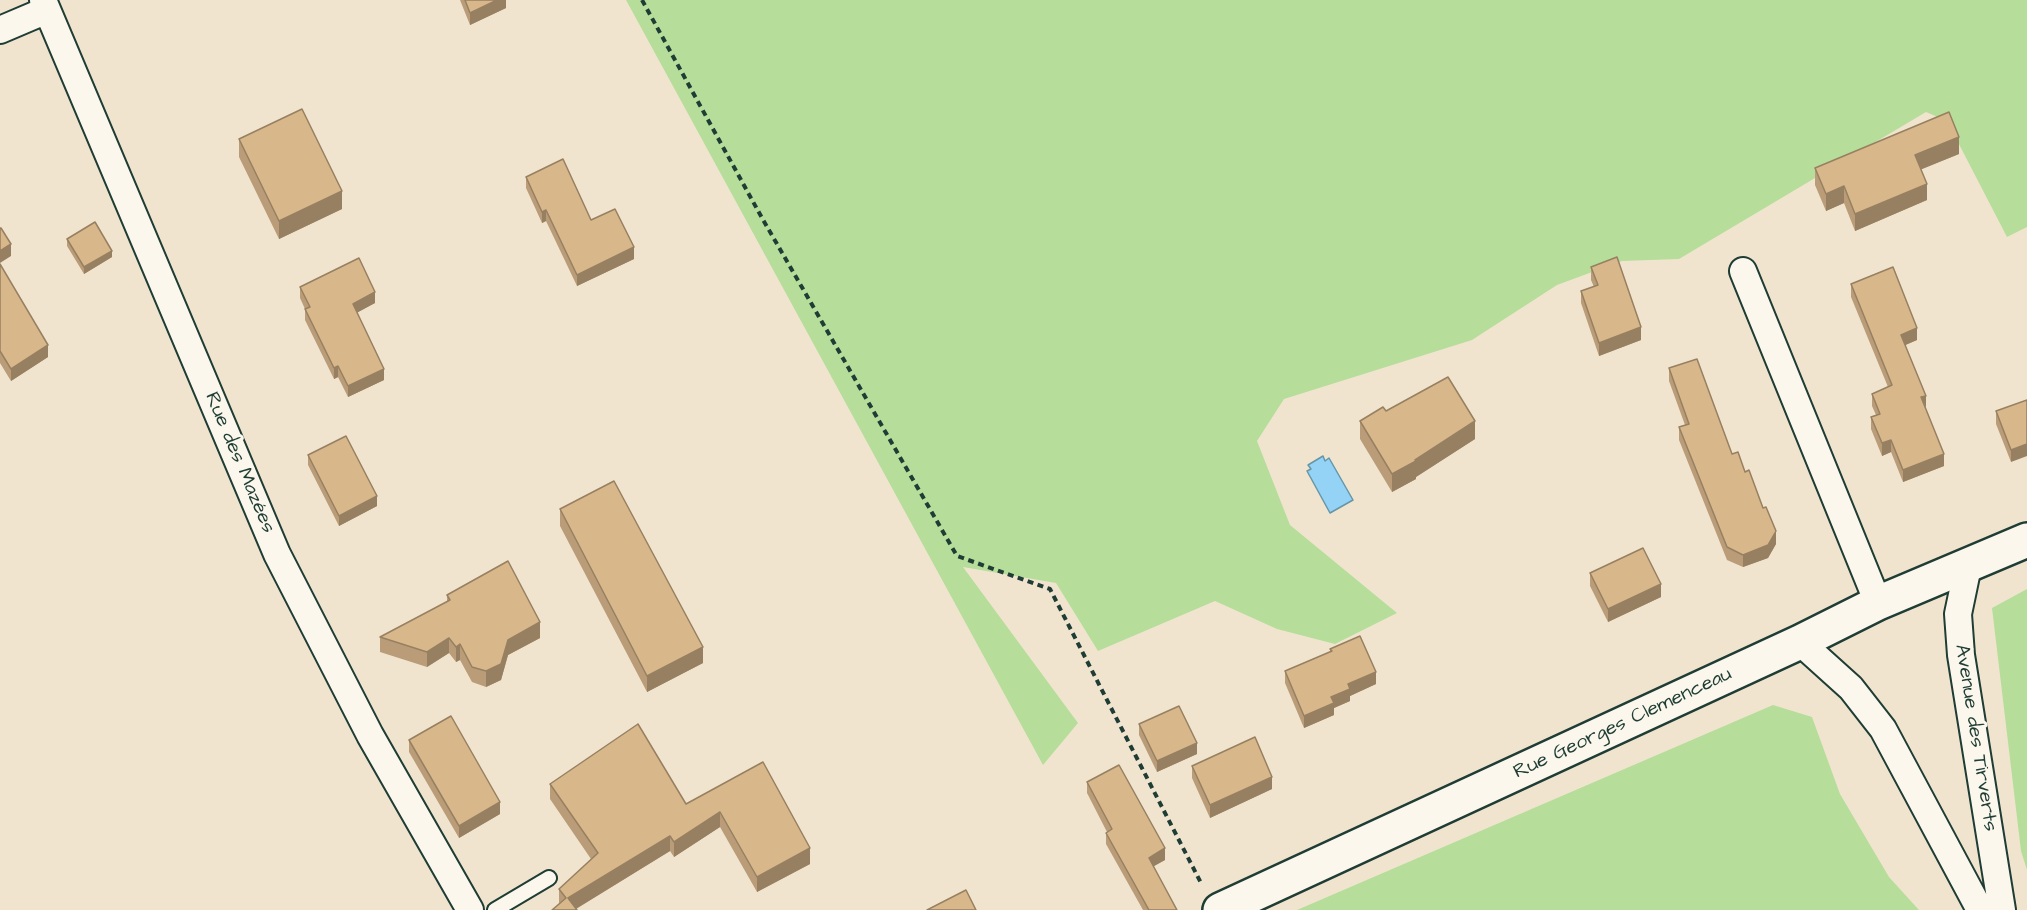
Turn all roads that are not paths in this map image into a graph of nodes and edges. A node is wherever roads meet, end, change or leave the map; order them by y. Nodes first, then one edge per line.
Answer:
1 (45, 5) edge
2 (0, 30) edge
3 (1743, 271) dead end
4 (2027, 540) edge
5 (1968, 566) junction
6 (1878, 603) junction
7 (1800, 642) junction
8 (549, 878) dead end
9 (1212, 900) edge
10 (470, 910) edge
11 (495, 910) edge
12 (1980, 910) edge
13 (2002, 910) edge

1 - 2 street
1 - 10 street, Rue des Mazées
3 - 6 street
4 - 5 main road, Rue Georges Clemenceau
5 - 6 main road, Rue Georges Clemenceau
5 - 13 street, Avenue des Tirverts
6 - 7 main road, Rue Georges Clemenceau
7 - 9 main road, Rue Georges Clemenceau
7 - 12 street
8 - 11 lane

